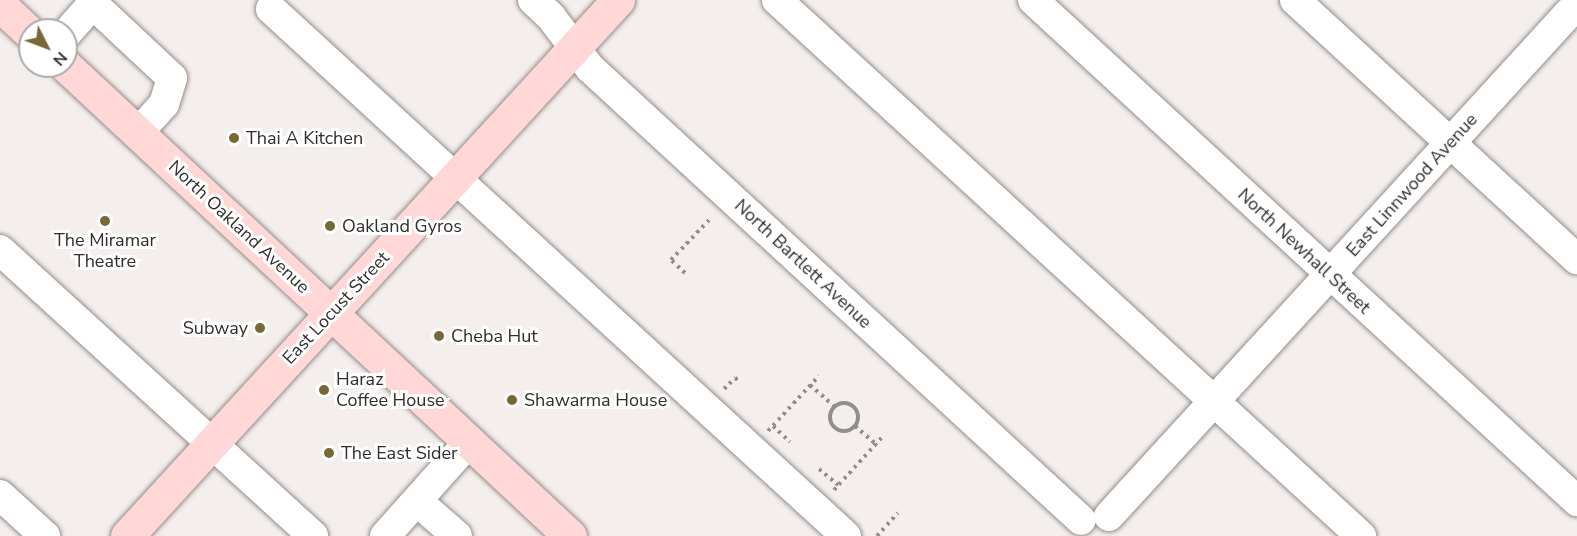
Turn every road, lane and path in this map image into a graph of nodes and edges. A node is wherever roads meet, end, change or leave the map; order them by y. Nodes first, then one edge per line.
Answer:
1 (533, 0) edge
2 (618, 0) edge
3 (777, 0) edge
4 (1033, 0) edge
5 (1295, 0) edge
6 (94, 2) edge
7 (0, 5) edge
8 (271, 9) dead end
9 (1567, 11) edge
10 (78, 20) edge
11 (18, 22) edge
12 (574, 48) junction
13 (78, 77) edge
14 (138, 133) junction
15 (1451, 142) junction
16 (455, 178) junction
17 (709, 219) dead end
18 (0, 250) edge
19 (1577, 260) edge
20 (685, 273) dead end
21 (1330, 275) junction
22 (332, 312) junction
23 (819, 376) dead end
24 (810, 385) junction
25 (1215, 400) junction
26 (835, 406) junction
27 (773, 426) junction
28 (855, 426) junction
29 (884, 435) dead end
30 (469, 442) junction
31 (790, 442) dead end
32 (212, 443) junction
33 (876, 444) junction
34 (751, 449) junction
35 (819, 469) dead end
36 (838, 485) junction
37 (0, 495) edge
38 (417, 501) junction
39 (1577, 501) edge
40 (816, 508) junction
41 (898, 513) dead end
42 (1096, 527) edge
43 (556, 532) edge
44 (45, 536) edge
45 (127, 536) edge
46 (313, 536) edge
47 (385, 536) edge
48 (457, 536) edge
49 (846, 536) edge
50 (877, 536) edge
51 (1361, 536) edge

1 - 12 street, North Bartlett Avenue
2 - 12 main road, East Locust Street
3 - 25 street
4 - 21 street, North Newhall Street
5 - 15 street
6 - 10 street
6 - 14 street
7 - 11 main road
8 - 16 street
9 - 15 street, East Linnwood Avenue
12 - 16 main road, East Locust Street
12 - 42 street, North Bartlett Avenue
13 - 14 main road, North Oakland Avenue
14 - 22 main road, North Oakland Avenue
15 - 19 street
15 - 21 street, East Linnwood Avenue
16 - 22 main road, East Locust Street
16 - 34 street
17 - 20 path
18 - 32 street
21 - 25 street, East Linnwood Avenue
21 - 39 street, North Newhall Street
22 - 30 main road, North Oakland Avenue
22 - 32 main road, East Locust Street
23 - 24 path
24 - 26 path
24 - 27 path
25 - 42 street, East Linnwood Avenue
25 - 51 street
26 - 28 path
26 - 28 path
27 - 31 path
27 - 34 path
28 - 33 path
29 - 33 path
30 - 38 street
30 - 43 main road, North Oakland Avenue
32 - 45 main road, East Locust Street
32 - 46 street
33 - 36 path
34 - 40 street
35 - 36 path
36 - 40 path
37 - 44 street
38 - 47 street
38 - 48 street
40 - 49 street
41 - 50 path

